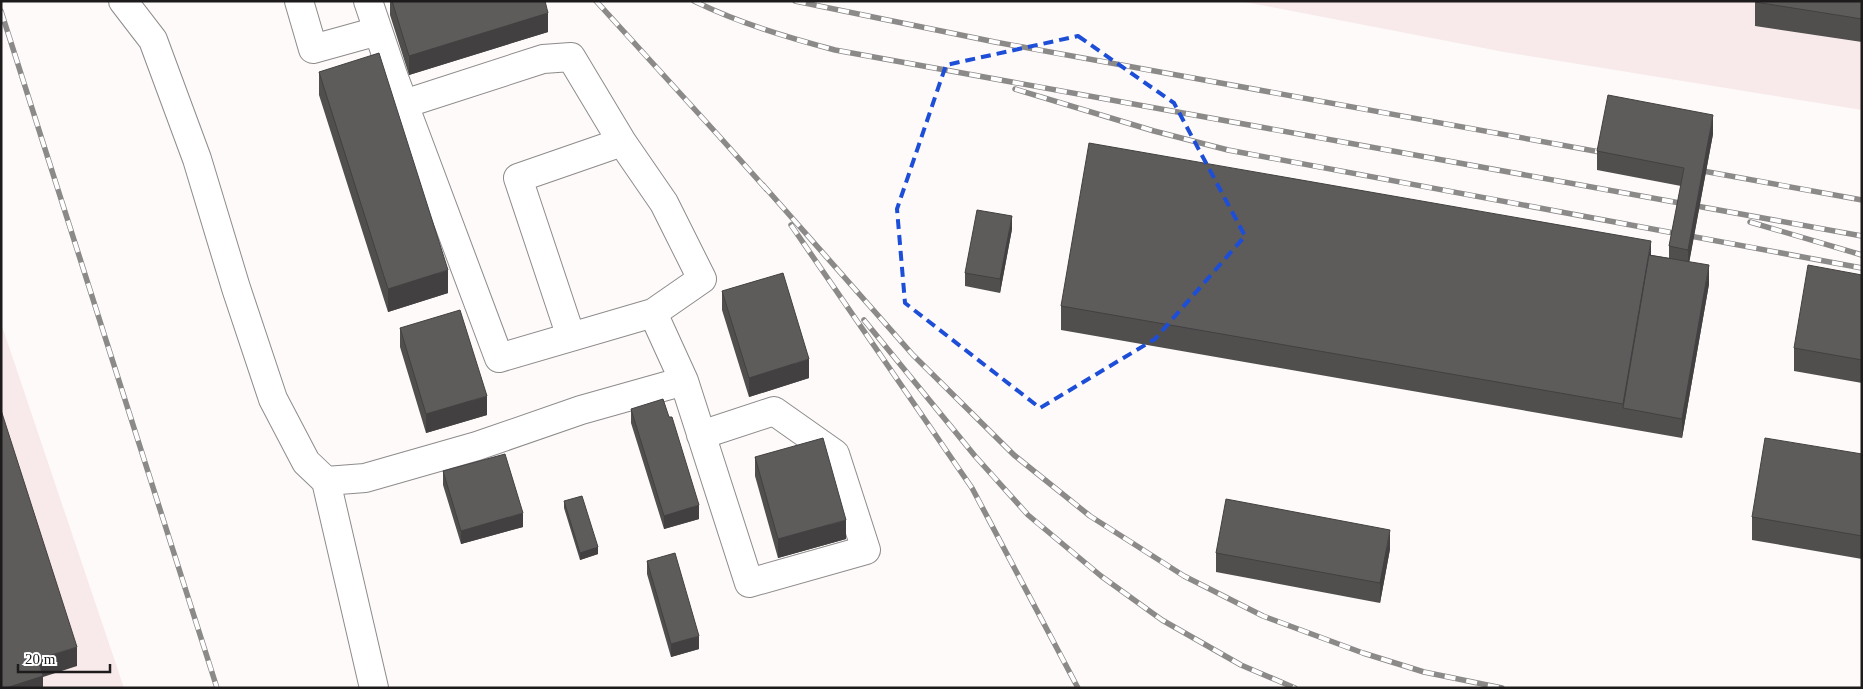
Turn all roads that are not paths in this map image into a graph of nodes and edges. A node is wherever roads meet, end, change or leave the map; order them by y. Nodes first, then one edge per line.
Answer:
1 (123, 1) edge
2 (299, 1) edge
3 (368, 1) edge
4 (378, 31) junction
5 (404, 104) junction
6 (622, 142) junction
7 (653, 313) junction
8 (571, 337) junction
9 (684, 381) junction
10 (701, 435) junction
11 (326, 481) junction
12 (374, 688) edge

1 - 11 lane
2 - 4 lane
3 - 4 lane
4 - 5 lane
5 - 6 lane
5 - 8 lane
6 - 7 lane
6 - 8 lane
7 - 8 lane
7 - 9 lane
9 - 10 lane
9 - 11 lane
10 - 10 lane
11 - 12 lane

